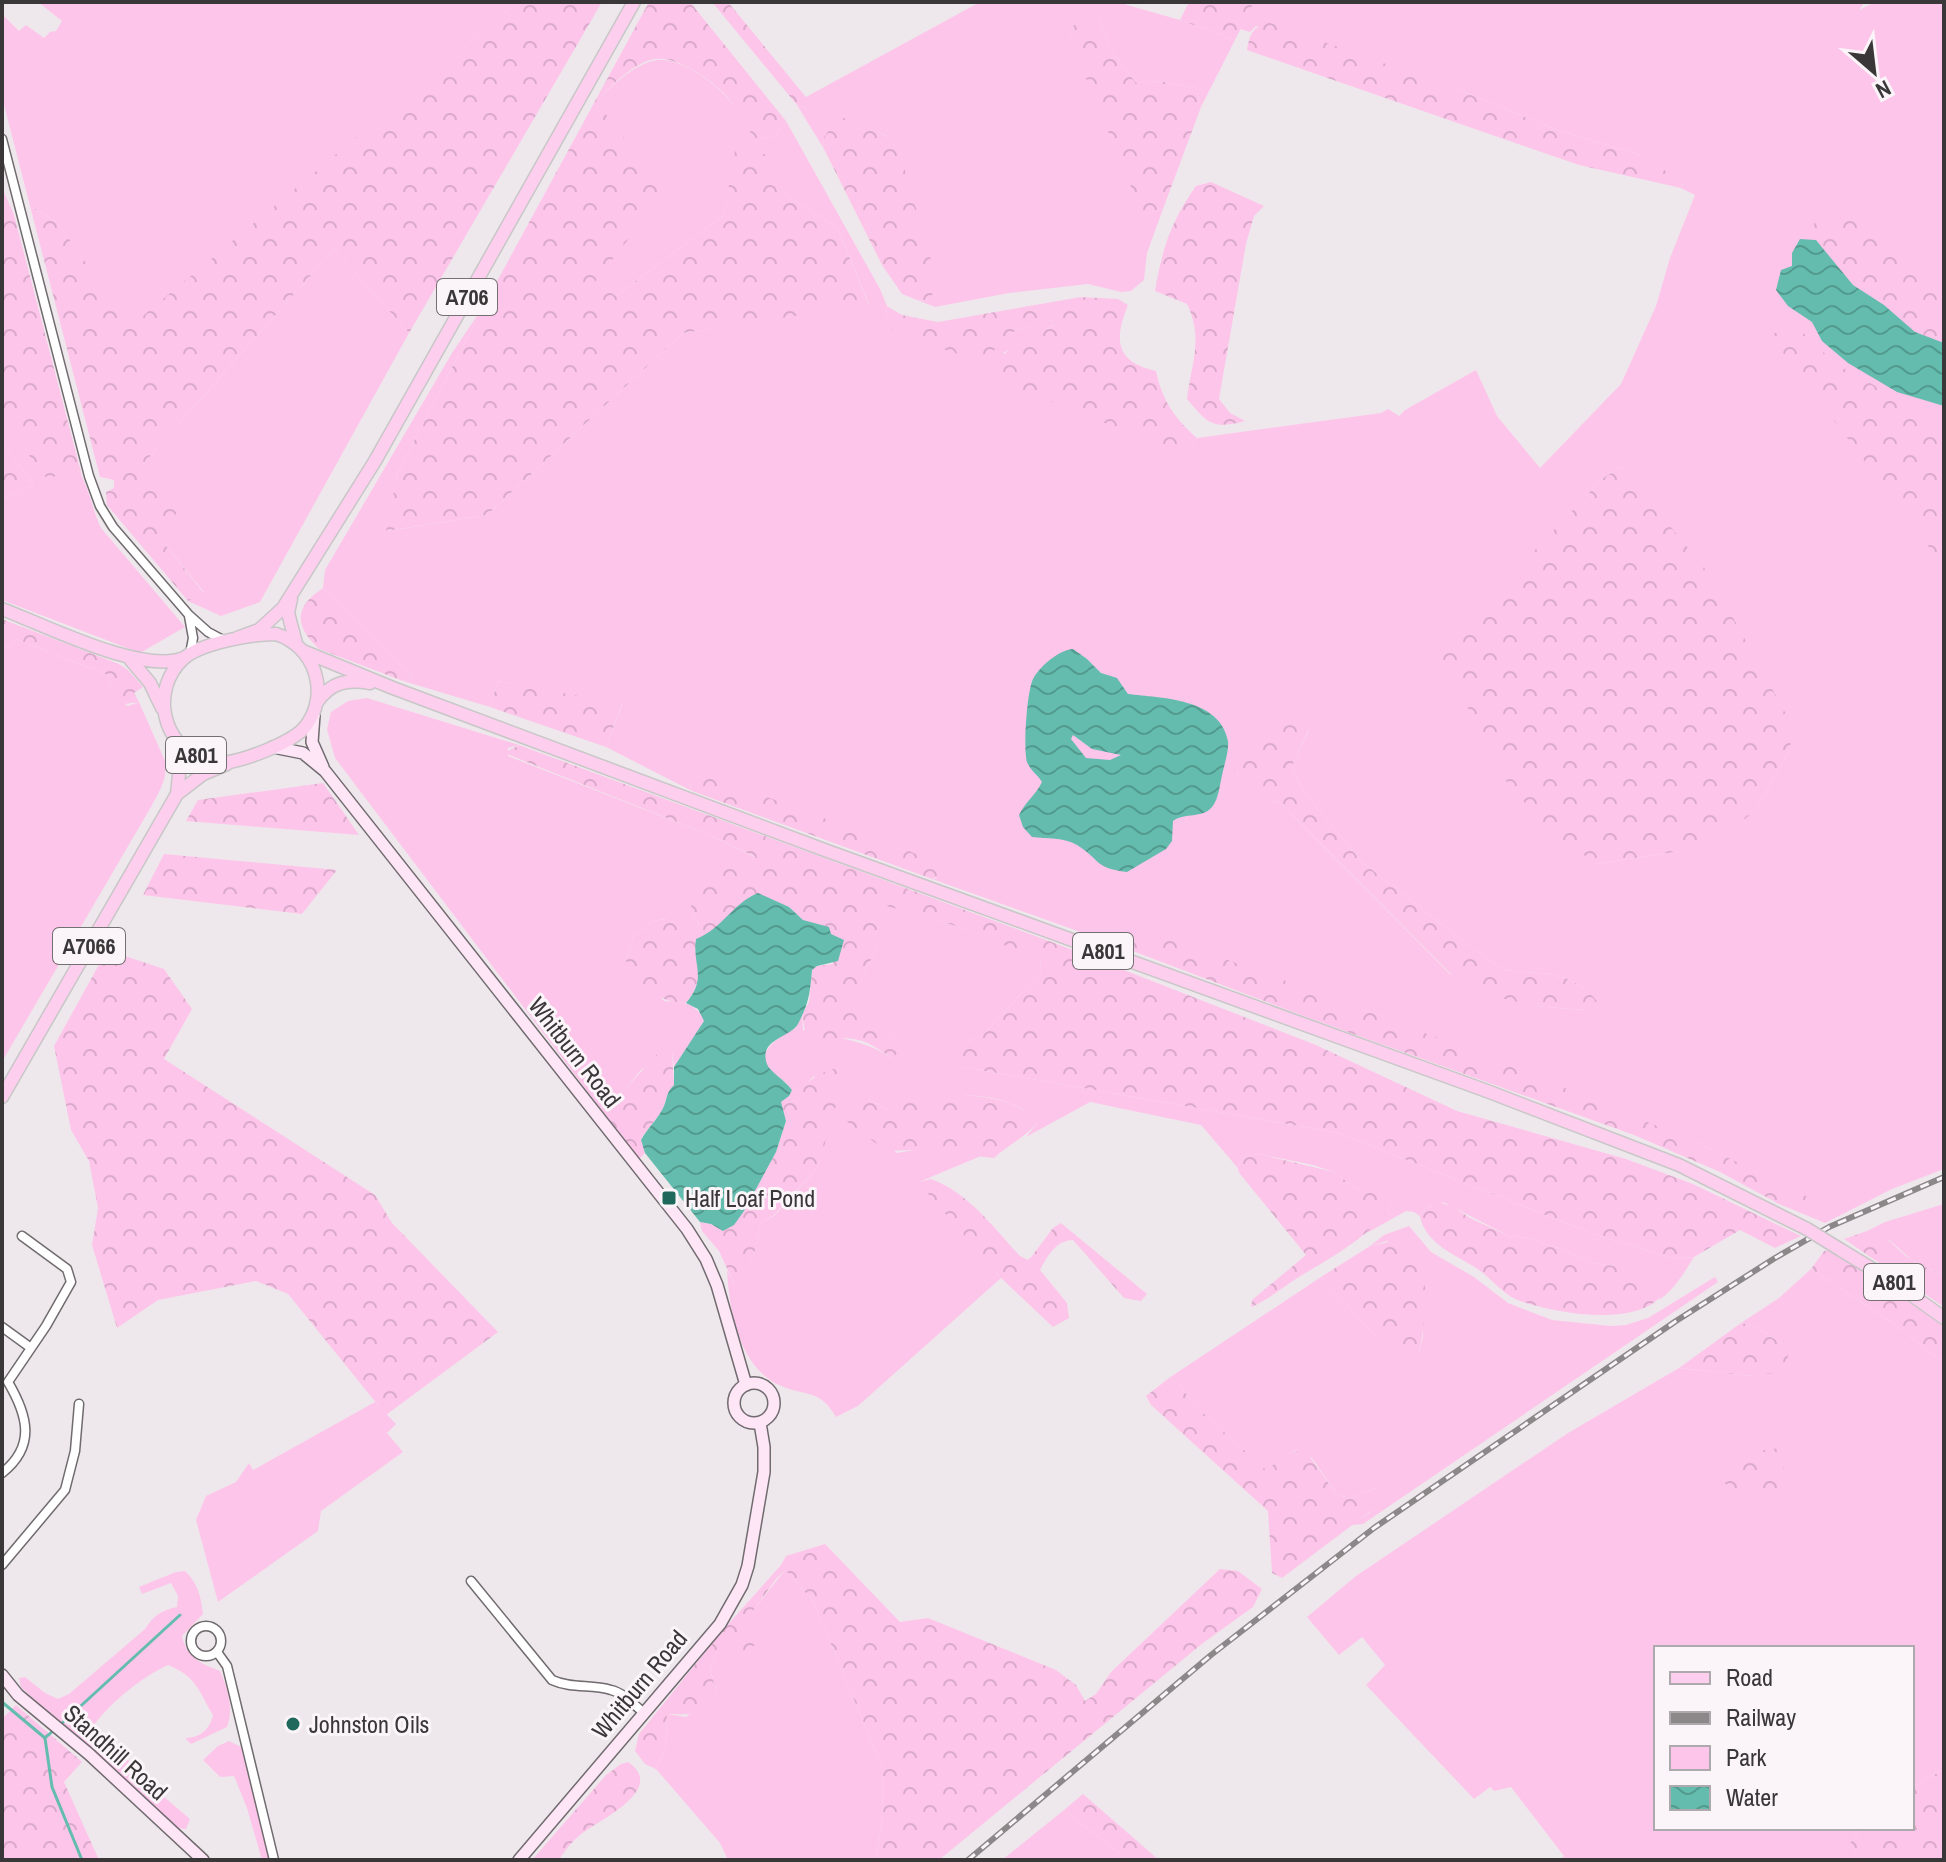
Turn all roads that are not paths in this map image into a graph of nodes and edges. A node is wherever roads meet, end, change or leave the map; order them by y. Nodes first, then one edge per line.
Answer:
1 (634, 2) edge
2 (2, 139) edge
3 (294, 588) junction
4 (2, 609) edge
5 (189, 615) junction
6 (231, 640) junction
7 (300, 647) junction
8 (186, 657) junction
9 (129, 658) junction
10 (393, 688) junction
11 (316, 705) junction
12 (165, 719) junction
13 (177, 741) junction
14 (273, 747) junction
15 (243, 757) junction
16 (325, 771) junction
17 (177, 794) junction
18 (2, 1097) edge
19 (22, 1236) dead end
20 (1944, 1318) edge
21 (2, 1327) edge
22 (31, 1348) junction
23 (5, 1380) edge
24 (746, 1385) junction
25 (79, 1404) dead end
26 (760, 1423) junction
27 (2, 1473) edge
28 (2, 1565) edge
29 (471, 1581) dead end
30 (217, 1652) dead end
31 (2, 1675) edge
32 (644, 1713) junction
33 (203, 1860) edge
34 (274, 1860) edge
35 (519, 1860) edge

1 - 3 main road, A706
2 - 5 street
3 - 6 main road, A706
3 - 7 main road, A706
4 - 9 main road, A801
5 - 6 street
5 - 8 street
6 - 7 main road, A801
6 - 8 main road, A801
7 - 10 main road, A801
7 - 11 main road
8 - 9 main road, A801
8 - 12 main road, A801
9 - 12 main road, A801
10 - 11 main road, A801
10 - 20 main road, A801, bridge
11 - 14 main road, A801
11 - 16 main road, Whitburn Road
12 - 13 main road, A801
13 - 15 main road, A801
13 - 17 main road, A7066
14 - 15 main road, A801
14 - 16 main road, Whitburn Road
15 - 17 main road, A7066
16 - 24 main road, Whitburn Road
17 - 18 main road, A7066
19 - 22 street
21 - 22 street
22 - 23 street
23 - 27 street
24 - 26 main road
24 - 26 main road
25 - 28 street
26 - 32 main road, Whitburn Road
29 - 32 street
30 - 34 street
31 - 33 main road, Standhill Road
32 - 35 main road, Whitburn Road

